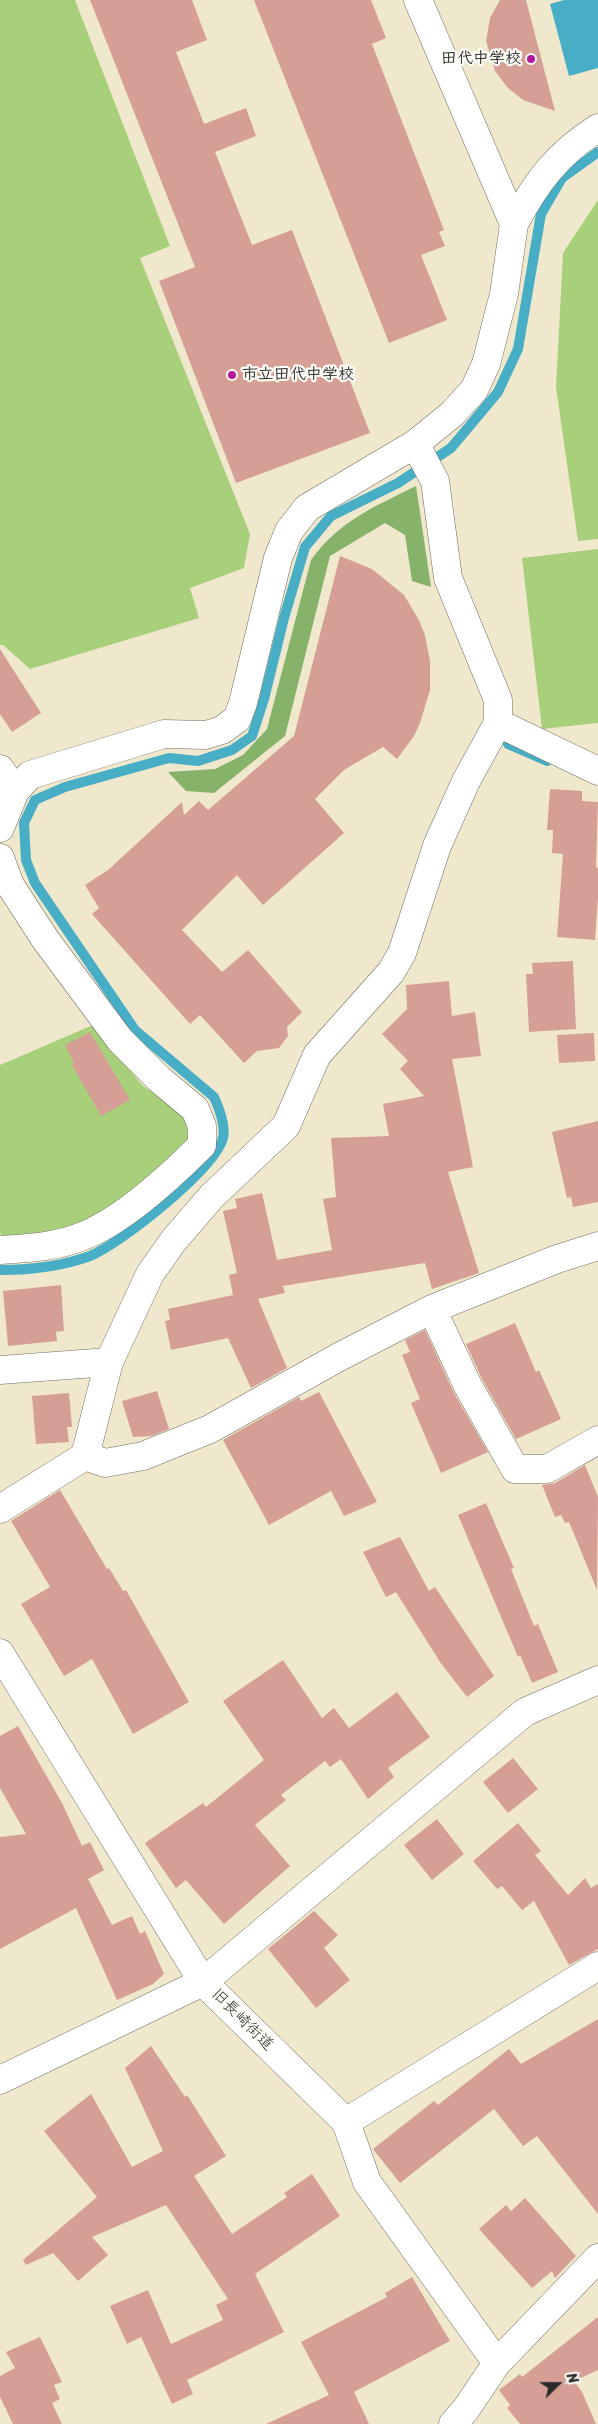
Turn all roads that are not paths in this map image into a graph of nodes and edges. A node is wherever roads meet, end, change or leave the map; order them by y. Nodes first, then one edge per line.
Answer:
1 (418, 0) edge
2 (598, 128) edge
3 (514, 224) junction
4 (415, 444) junction
5 (498, 723) junction
6 (598, 771) edge
7 (8, 780) edge
8 (0, 828) edge
9 (0, 858) edge
10 (183, 1164) junction
11 (212, 1196) junction
12 (598, 1246) edge
13 (0, 1250) edge
14 (432, 1309) junction
15 (109, 1362) junction
16 (0, 1370) edge
17 (598, 1440) edge
18 (85, 1456) junction
19 (0, 1509) edge
20 (0, 1653) edge
21 (598, 1680) edge
22 (598, 1966) edge
23 (203, 1982) junction
24 (0, 2080) edge
25 (346, 2122) junction
26 (598, 2258) edge
27 (497, 2364) junction
28 (466, 2419) edge

1 - 3 street
2 - 3 street
3 - 4 street
4 - 5 street
4 - 7 street
5 - 6 street
5 - 11 street
7 - 8 street
9 - 10 street
10 - 11 street
10 - 13 street
11 - 15 street
12 - 14 street
14 - 17 street
14 - 18 street
15 - 16 street
15 - 18 street
18 - 19 street
20 - 23 street, 旧長崎街道
21 - 23 street
22 - 25 street
23 - 24 street
23 - 25 street, 旧長崎街道
25 - 27 street
26 - 27 street
27 - 28 street

